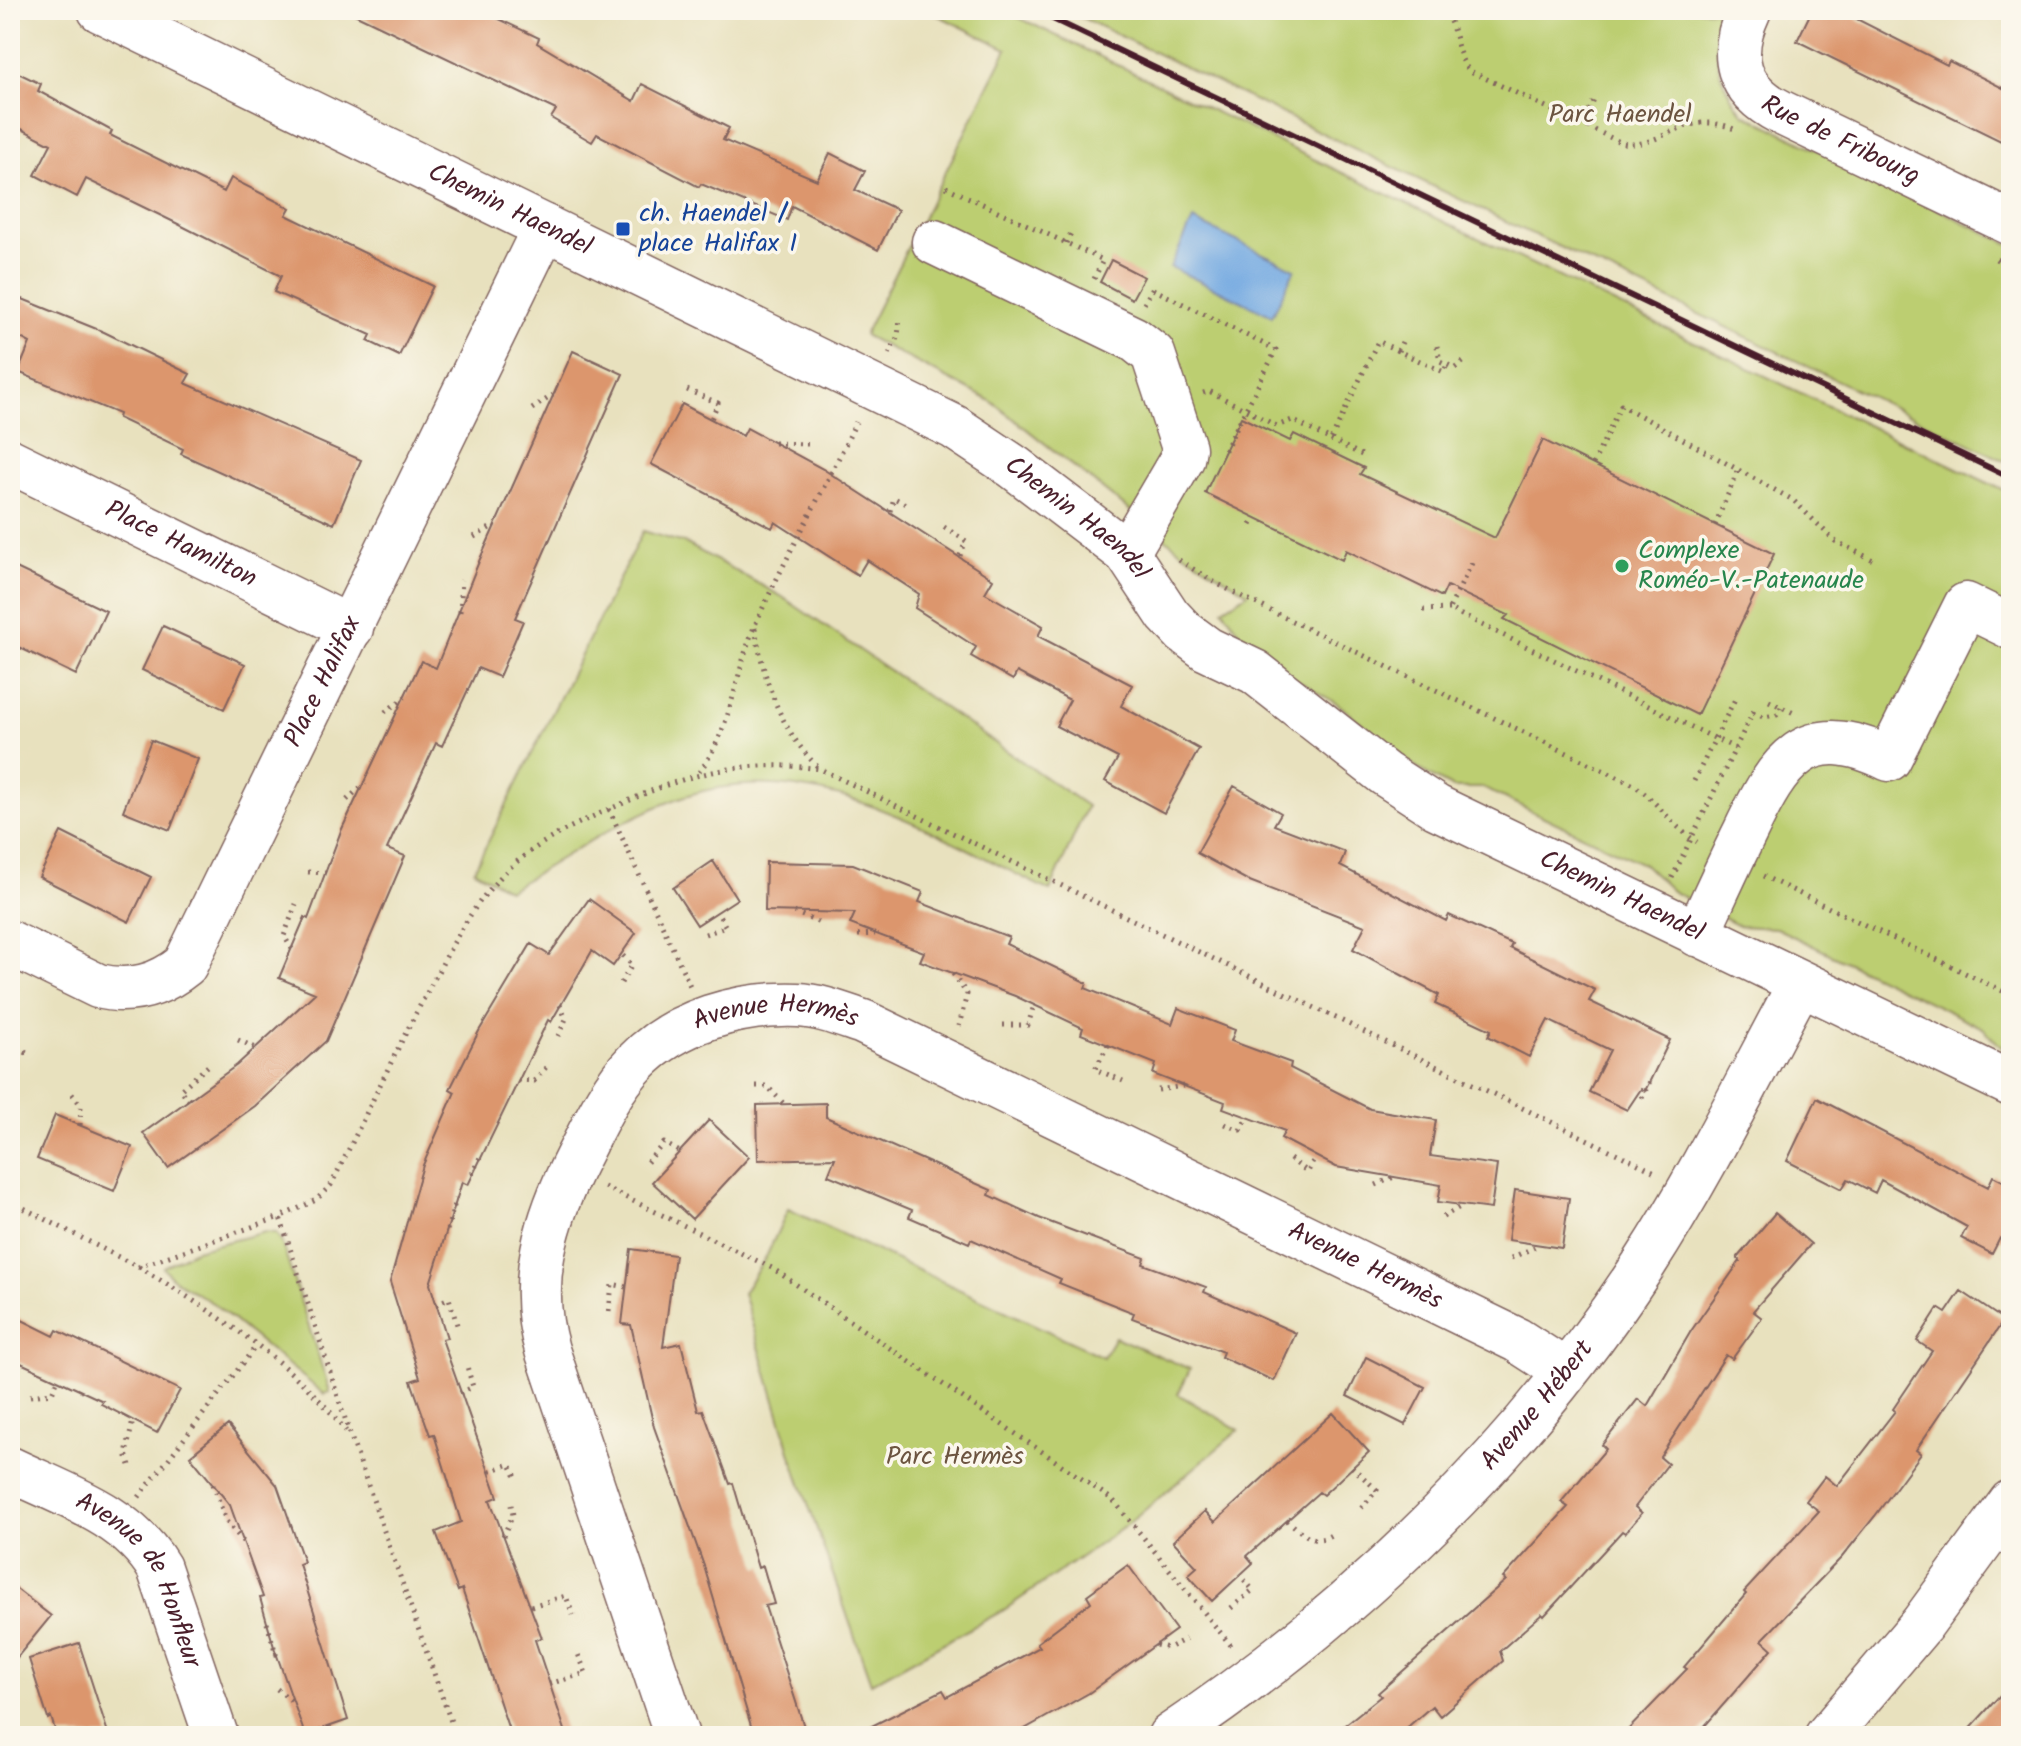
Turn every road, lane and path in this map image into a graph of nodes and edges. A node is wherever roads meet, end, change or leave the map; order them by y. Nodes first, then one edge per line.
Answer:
1 (100, 10) edge
2 (1439, 10) edge
3 (1474, 10) edge
4 (1749, 10) edge
5 (1449, 18) junction
6 (1594, 100) dead end
7 (1583, 125) junction
8 (1738, 131) dead end
9 (946, 187) dead end
10 (2011, 223) edge
11 (545, 227) junction
12 (1072, 231) dead end
13 (934, 242) dead end
14 (1066, 243) junction
15 (1092, 283) dead end
16 (1153, 289) dead end
17 (900, 318) dead end
18 (898, 336) dead end
19 (1402, 342) dead end
20 (1437, 346) dead end
21 (1398, 351) junction
22 (1466, 360) dead end
23 (1447, 364) junction
24 (687, 390) dead end
25 (553, 395) dead end
26 (532, 409) dead end
27 (860, 412) dead end
28 (711, 419) dead end
29 (1331, 440) junction
30 (774, 443) dead end
31 (810, 444) dead end
32 (1362, 455) dead end
33 (10, 461) edge
34 (1593, 464) dead end
35 (1739, 468) junction
36 (910, 506) dead end
37 (890, 511) dead end
38 (495, 525) dead end
39 (1715, 525) dead end
40 (944, 527) dead end
41 (474, 537) dead end
42 (1127, 553) junction
43 (1171, 553) dead end
44 (959, 558) dead end
45 (1875, 561) dead end
46 (1472, 563) dead end
47 (462, 580) dead end
48 (1449, 609) junction
49 (1423, 610) dead end
50 (460, 612) dead end
51 (755, 626) junction
52 (2011, 627) edge
53 (351, 628) junction
54 (405, 697) dead end
55 (1736, 697) dead end
56 (1769, 701) dead end
57 (385, 712) dead end
58 (1716, 739) junction
59 (1735, 748) junction
60 (820, 769) junction
61 (698, 773) junction
62 (1694, 781) dead end
63 (365, 783) dead end
64 (347, 800) dead end
65 (609, 809) junction
66 (1691, 839) junction
67 (1703, 846) dead end
68 (308, 872) dead end
69 (325, 873) dead end
70 (1760, 874) dead end
71 (1666, 890) dead end
72 (296, 904) dead end
73 (717, 912) dead end
74 (794, 912) dead end
75 (822, 924) dead end
76 (705, 934) dead end
77 (875, 934) dead end
78 (1697, 934) junction
79 (858, 935) dead end
80 (10, 943) edge
81 (292, 949) dead end
82 (621, 954) dead end
83 (953, 974) dead end
84 (621, 983) dead end
85 (1800, 984) junction
86 (691, 988) dead end
87 (2011, 995) edge
88 (560, 1005) dead end
89 (1034, 1005) dead end
90 (1003, 1025) dead end
91 (959, 1026) dead end
92 (558, 1036) dead end
93 (238, 1040) dead end
94 (1108, 1045) dead end
95 (10, 1046) edge
96 (256, 1048) dead end
97 (27, 1053) dead end
98 (209, 1065) dead end
99 (548, 1065) dead end
100 (1651, 1079) dead end
101 (518, 1080) dead end
102 (1123, 1081) dead end
103 (2011, 1084) edge
104 (756, 1086) dead end
105 (1183, 1086) dead end
106 (1158, 1090) dead end
107 (72, 1094) dead end
108 (1642, 1098) dead end
109 (189, 1100) dead end
110 (784, 1104) dead end
111 (1247, 1117) dead end
112 (1225, 1124) dead end
113 (80, 1125) dead end
114 (680, 1152) dead end
115 (481, 1155) dead end
116 (1315, 1156) dead end
117 (1290, 1159) dead end
118 (647, 1162) dead end
119 (1657, 1173) dead end
120 (472, 1174) dead end
121 (1394, 1177) dead end
122 (1376, 1185) dead end
123 (603, 1186) dead end
124 (456, 1199) dead end
125 (10, 1201) edge
126 (1463, 1205) dead end
127 (280, 1217) junction
128 (1443, 1217) dead end
129 (447, 1230) dead end
130 (1539, 1245) dead end
131 (1511, 1258) dead end
132 (138, 1267) junction
133 (626, 1287) dead end
134 (436, 1304) dead end
135 (609, 1311) dead end
136 (458, 1328) dead end
137 (256, 1346) junction
138 (466, 1363) dead end
139 (1565, 1371) junction
140 (58, 1379) dead end
141 (460, 1393) dead end
142 (30, 1396) dead end
143 (133, 1420) dead end
144 (351, 1437) junction
145 (130, 1465) dead end
146 (1352, 1467) dead end
147 (10, 1469) edge
148 (490, 1471) dead end
149 (516, 1477) dead end
150 (213, 1484) dead end
151 (2011, 1502) edge
152 (133, 1505) dead end
153 (511, 1505) dead end
154 (1358, 1512) dead end
155 (1287, 1520) dead end
156 (1334, 1533) dead end
157 (503, 1536) dead end
158 (245, 1544) dead end
159 (1240, 1575) dead end
160 (531, 1606) dead end
161 (1231, 1608) dead end
162 (573, 1615) dead end
163 (267, 1623) dead end
164 (1186, 1639) dead end
165 (1156, 1645) dead end
166 (1234, 1650) dead end
167 (578, 1654) dead end
168 (271, 1655) dead end
169 (549, 1684) dead end
170 (277, 1689) dead end
171 (293, 1702) dead end
172 (216, 1736) edge
173 (456, 1736) edge
174 (677, 1736) edge
175 (1170, 1736) edge
176 (1827, 1736) edge

1 - 11 street, Chemin Haendel
2 - 5 path
3 - 5 path
4 - 10 street, Rue de Fribourg
5 - 7 path
6 - 7 path
7 - 8 path
9 - 14 path
11 - 42 street, Chemin Haendel
11 - 53 street, Place Halifax
12 - 14 path
13 - 42 street
14 - 15 path
16 - 29 path
17 - 18 path
19 - 21 path
20 - 23 path
21 - 23 path
21 - 29 path
22 - 23 path
24 - 28 path
25 - 26 path
27 - 51 path
29 - 32 path
30 - 31 path
33 - 53 street, Place Hamilton
34 - 35 path
35 - 39 path
35 - 45 path
36 - 37 path
38 - 41 path
40 - 44 path
42 - 78 street, Chemin Haendel
43 - 66 path, Chemin Haendel
46 - 48 path
47 - 50 path
48 - 49 path
48 - 58 path
51 - 60 path
51 - 61 path
52 - 78 street
53 - 80 street, Place Halifax
54 - 57 path
55 - 58 path
56 - 59 path
58 - 59 path
58 - 62 path
59 - 66 path
60 - 61 path
60 - 119 path
61 - 65 path
63 - 64 path
65 - 86 path
65 - 127 path
66 - 67 path, Chemin Haendel
66 - 71 path
68 - 69 path
70 - 87 path
72 - 81 path
73 - 76 path
74 - 75 path
77 - 79 path
78 - 85 street, Chemin Haendel
82 - 84 path
83 - 91 path
85 - 103 street, Chemin Haendel
85 - 139 street, Avenue Hébert
88 - 92 path
89 - 90 path
93 - 96 path
94 - 102 path
95 - 97 path
98 - 109 path
99 - 101 path
100 - 108 path
104 - 110 path
105 - 106 path
107 - 113 path
111 - 112 path
114 - 118 path
115 - 120 path
116 - 117 path
121 - 122 path
123 - 166 path
124 - 129 path
125 - 132 path
126 - 128 path
127 - 132 path
127 - 144 path
130 - 131 path
132 - 137 path
133 - 135 path
134 - 136 path
137 - 144 path
137 - 152 path
138 - 141 path
139 - 174 street, Avenue Hermès
139 - 175 street, Avenue Hébert
140 - 142 path
143 - 145 path
144 - 173 path
146 - 154 path
147 - 172 street, Avenue de Honfleur
148 - 149 path
150 - 158 path
151 - 176 street
153 - 157 path
155 - 156 path
159 - 161 path
160 - 162 path
163 - 168 path
164 - 165 path
167 - 169 path
170 - 171 path

